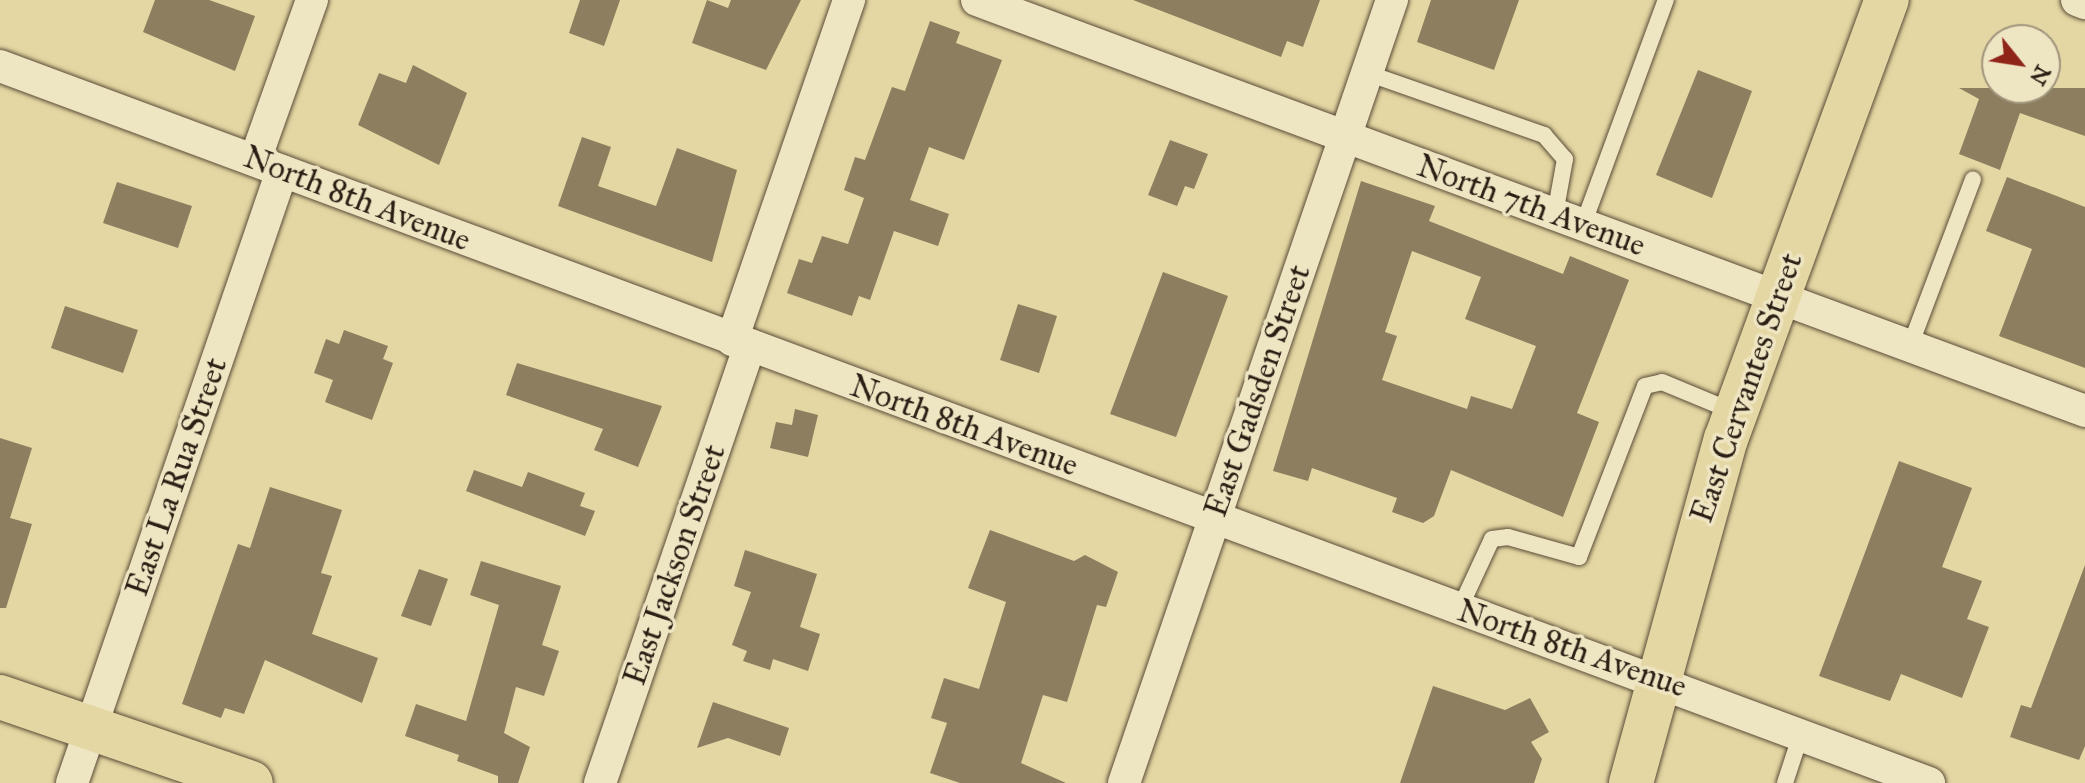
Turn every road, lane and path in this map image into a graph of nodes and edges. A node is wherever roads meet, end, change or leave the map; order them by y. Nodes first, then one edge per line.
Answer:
1 (312, 0) edge
2 (849, 0) edge
3 (977, 0) edge
4 (1392, 0) edge
5 (1666, 0) edge
6 (1887, 0) edge
7 (2077, 0) edge
8 (2085, 3) edge
9 (0, 66) edge
10 (1367, 73) junction
11 (1345, 136) junction
12 (269, 166) junction
13 (1973, 179) dead end
14 (1569, 220) junction
15 (1776, 297) junction
16 (740, 343) junction
17 (1910, 346) junction
18 (2085, 411) edge
19 (1735, 412) junction
20 (1214, 518) junction
21 (1459, 610) junction
22 (1661, 679) junction
23 (0, 697) edge
24 (91, 728) junction
25 (1801, 734) junction
26 (608, 781) edge
27 (72, 783) edge
28 (251, 783) edge
29 (1124, 783) edge
30 (1631, 783) edge
31 (1785, 783) edge
32 (1929, 783) edge

1 - 12 street, East La Rua Street
2 - 16 street, East Jackson Street
3 - 11 street, North 7th Avenue
4 - 10 street, East Gadsden Street
5 - 14 lane
6 - 15 main road, East Cervantes Street
7 - 8 street
9 - 12 street, North 8th Avenue
10 - 11 street, East Gadsden Street
10 - 14 lane
11 - 14 street, North 7th Avenue
11 - 20 street, East Gadsden Street
12 - 16 street, North 8th Avenue
12 - 24 street, East La Rua Street
13 - 17 lane
14 - 15 street, North 7th Avenue
15 - 17 street, North 7th Avenue
15 - 19 main road, East Cervantes Street
16 - 20 street, North 8th Avenue
16 - 26 street, East Jackson Street
17 - 18 street, North 7th Avenue
19 - 21 lane
19 - 22 main road, East Cervantes Street
20 - 21 street, North 8th Avenue
20 - 29 street, East Gadsden Street
21 - 22 street, North 8th Avenue
22 - 25 street, North 8th Avenue
22 - 30 main road, East Cervantes Street
23 - 24 main road
24 - 27 street, East La Rua Street
24 - 28 main road
25 - 31 lane
25 - 32 street, North 8th Avenue

